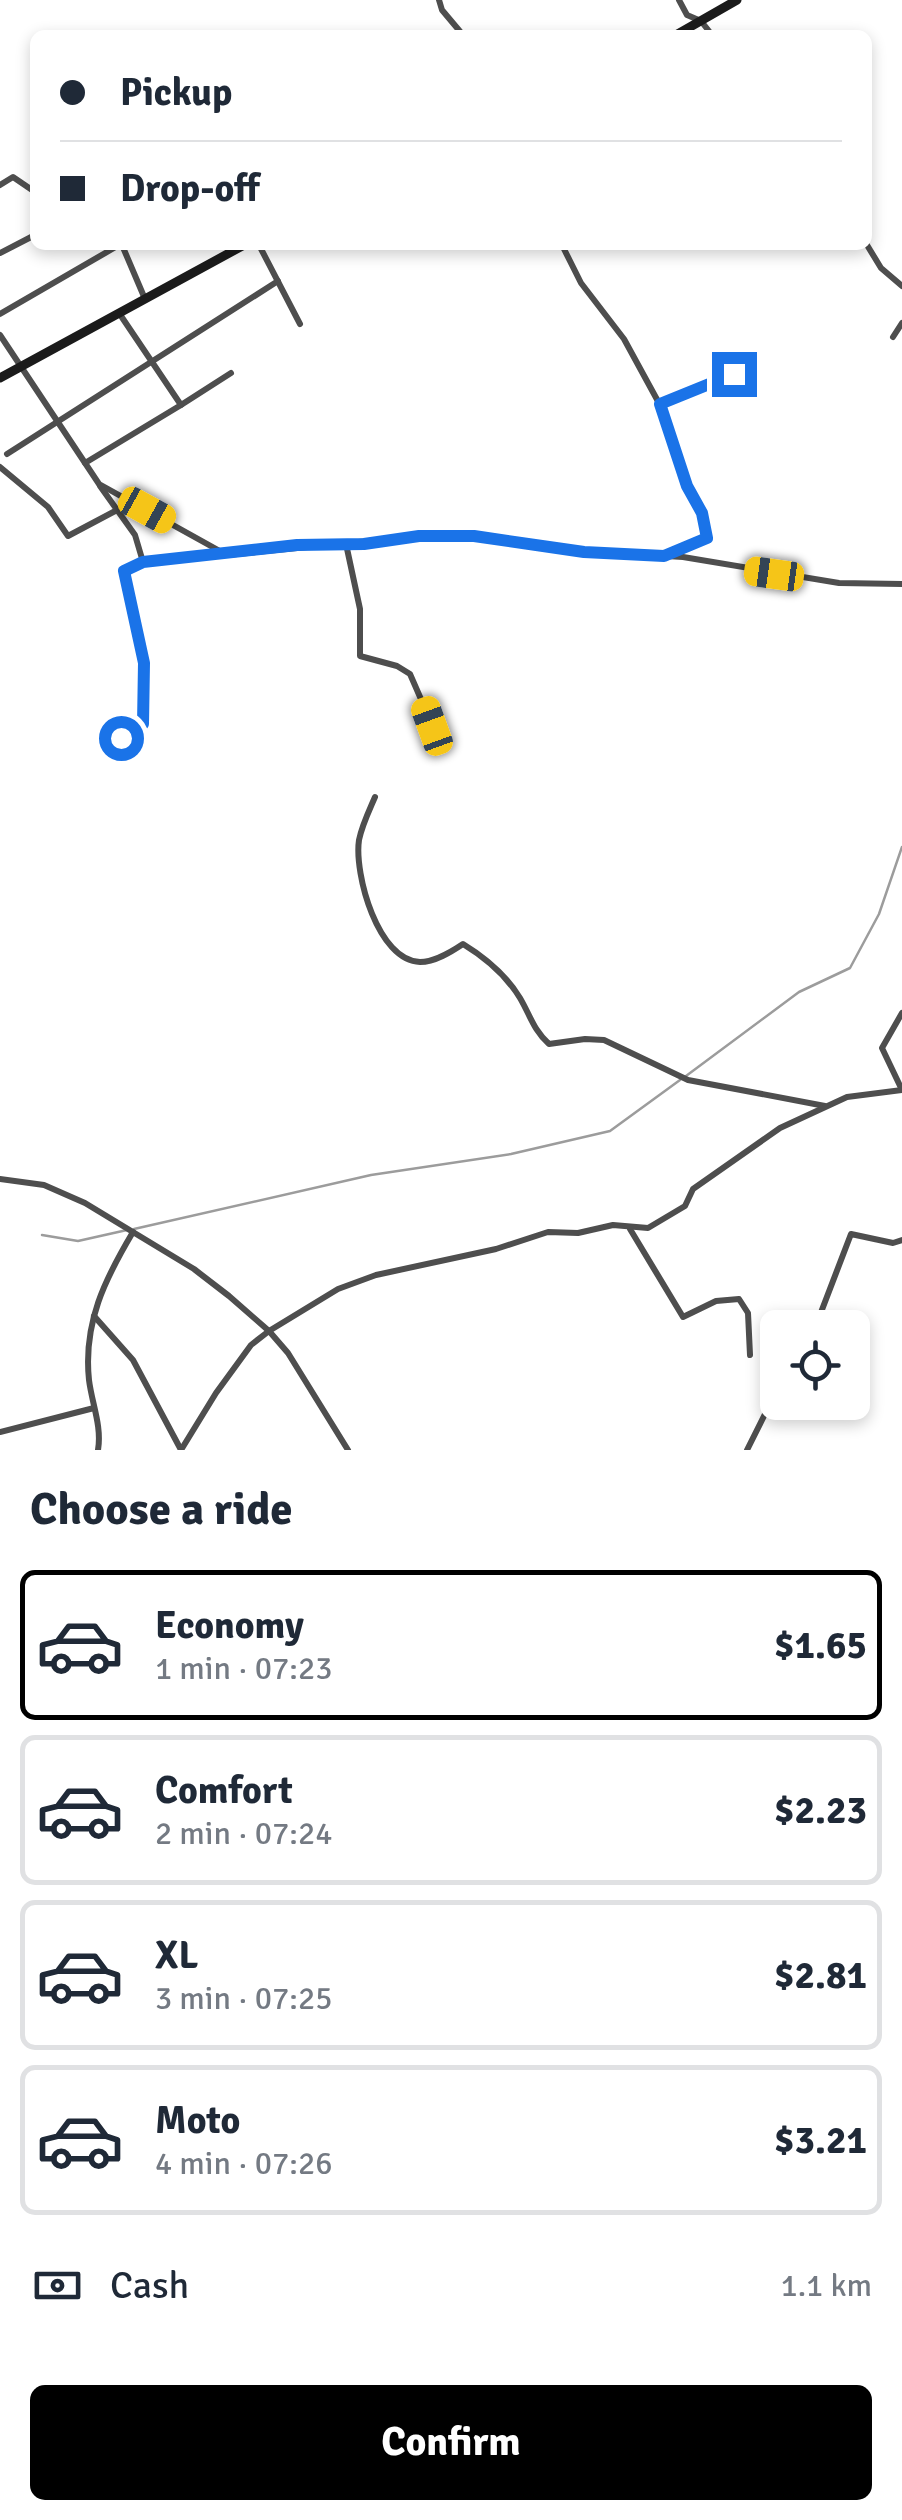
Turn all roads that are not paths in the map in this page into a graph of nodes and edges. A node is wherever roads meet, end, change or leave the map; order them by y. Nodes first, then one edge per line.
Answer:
1 (439, 0) edge
2 (679, 0) edge
3 (737, 0) edge
4 (701, 20) junction
5 (459, 30) edge
6 (684, 30) edge
7 (708, 30) edge
8 (0, 185) edge
9 (30, 189) edge
10 (30, 238) edge
11 (112, 250) edge
12 (123, 250) edge
13 (235, 250) edge
14 (262, 250) edge
15 (564, 250) edge
16 (869, 250) edge
17 (0, 253) edge
18 (278, 281) junction
19 (902, 286) edge
20 (145, 299) junction
21 (120, 313) junction
22 (0, 314) edge
23 (902, 322) edge
24 (300, 324) dead end
25 (0, 335) edge
26 (893, 337) dead end
27 (151, 360) junction
28 (21, 366) junction
29 (231, 373) dead end
30 (734, 374) dead end
31 (0, 378) edge
32 (660, 404) junction
33 (181, 405) junction
34 (56, 420) junction
35 (6, 454) dead end
36 (85, 463) junction
37 (0, 466) edge
38 (99, 484) junction
39 (117, 510) junction
40 (346, 544) junction
41 (226, 554) junction
42 (664, 556) junction
43 (143, 562) junction
44 (902, 584) edge
45 (104, 739) dead end
46 (441, 746) dead end
47 (375, 797) dead end
48 (902, 1012) edge
49 (902, 1090) edge
50 (826, 1106) junction
51 (0, 1179) edge
52 (630, 1228) junction
53 (133, 1232) junction
54 (902, 1240) edge
55 (822, 1310) edge
56 (93, 1315) junction
57 (269, 1330) junction
58 (750, 1356) dead end
59 (94, 1408) junction
60 (762, 1420) edge
61 (0, 1432) edge
62 (180, 1449) edge
63 (98, 1450) edge
64 (348, 1450) edge
65 (748, 1450) edge

1 - 5 street
2 - 4 street
3 - 4 main road
4 - 6 main road
4 - 7 street
8 - 9 street
10 - 17 street
11 - 22 street
12 - 20 street
13 - 20 main road
14 - 18 street
15 - 32 street
16 - 19 street
18 - 24 street
18 - 27 street
20 - 21 main road
21 - 27 street
21 - 28 main road
23 - 26 street
25 - 28 street
27 - 33 street
27 - 34 street
28 - 31 main road
28 - 34 street
29 - 33 street
30 - 32 street
32 - 42 street
33 - 36 street
34 - 35 street
34 - 36 street
36 - 38 street
37 - 39 street
38 - 39 street
38 - 41 street
39 - 43 street
40 - 41 street
40 - 42 street
40 - 46 street
41 - 43 street
42 - 44 street
43 - 45 street
47 - 50 street
48 - 49 street
49 - 50 street
50 - 52 street
51 - 53 street
52 - 57 street
52 - 58 street
53 - 56 street
53 - 57 street
54 - 55 street
56 - 59 street
56 - 62 street
57 - 62 street
57 - 64 street
59 - 61 street
59 - 63 street
60 - 65 street

